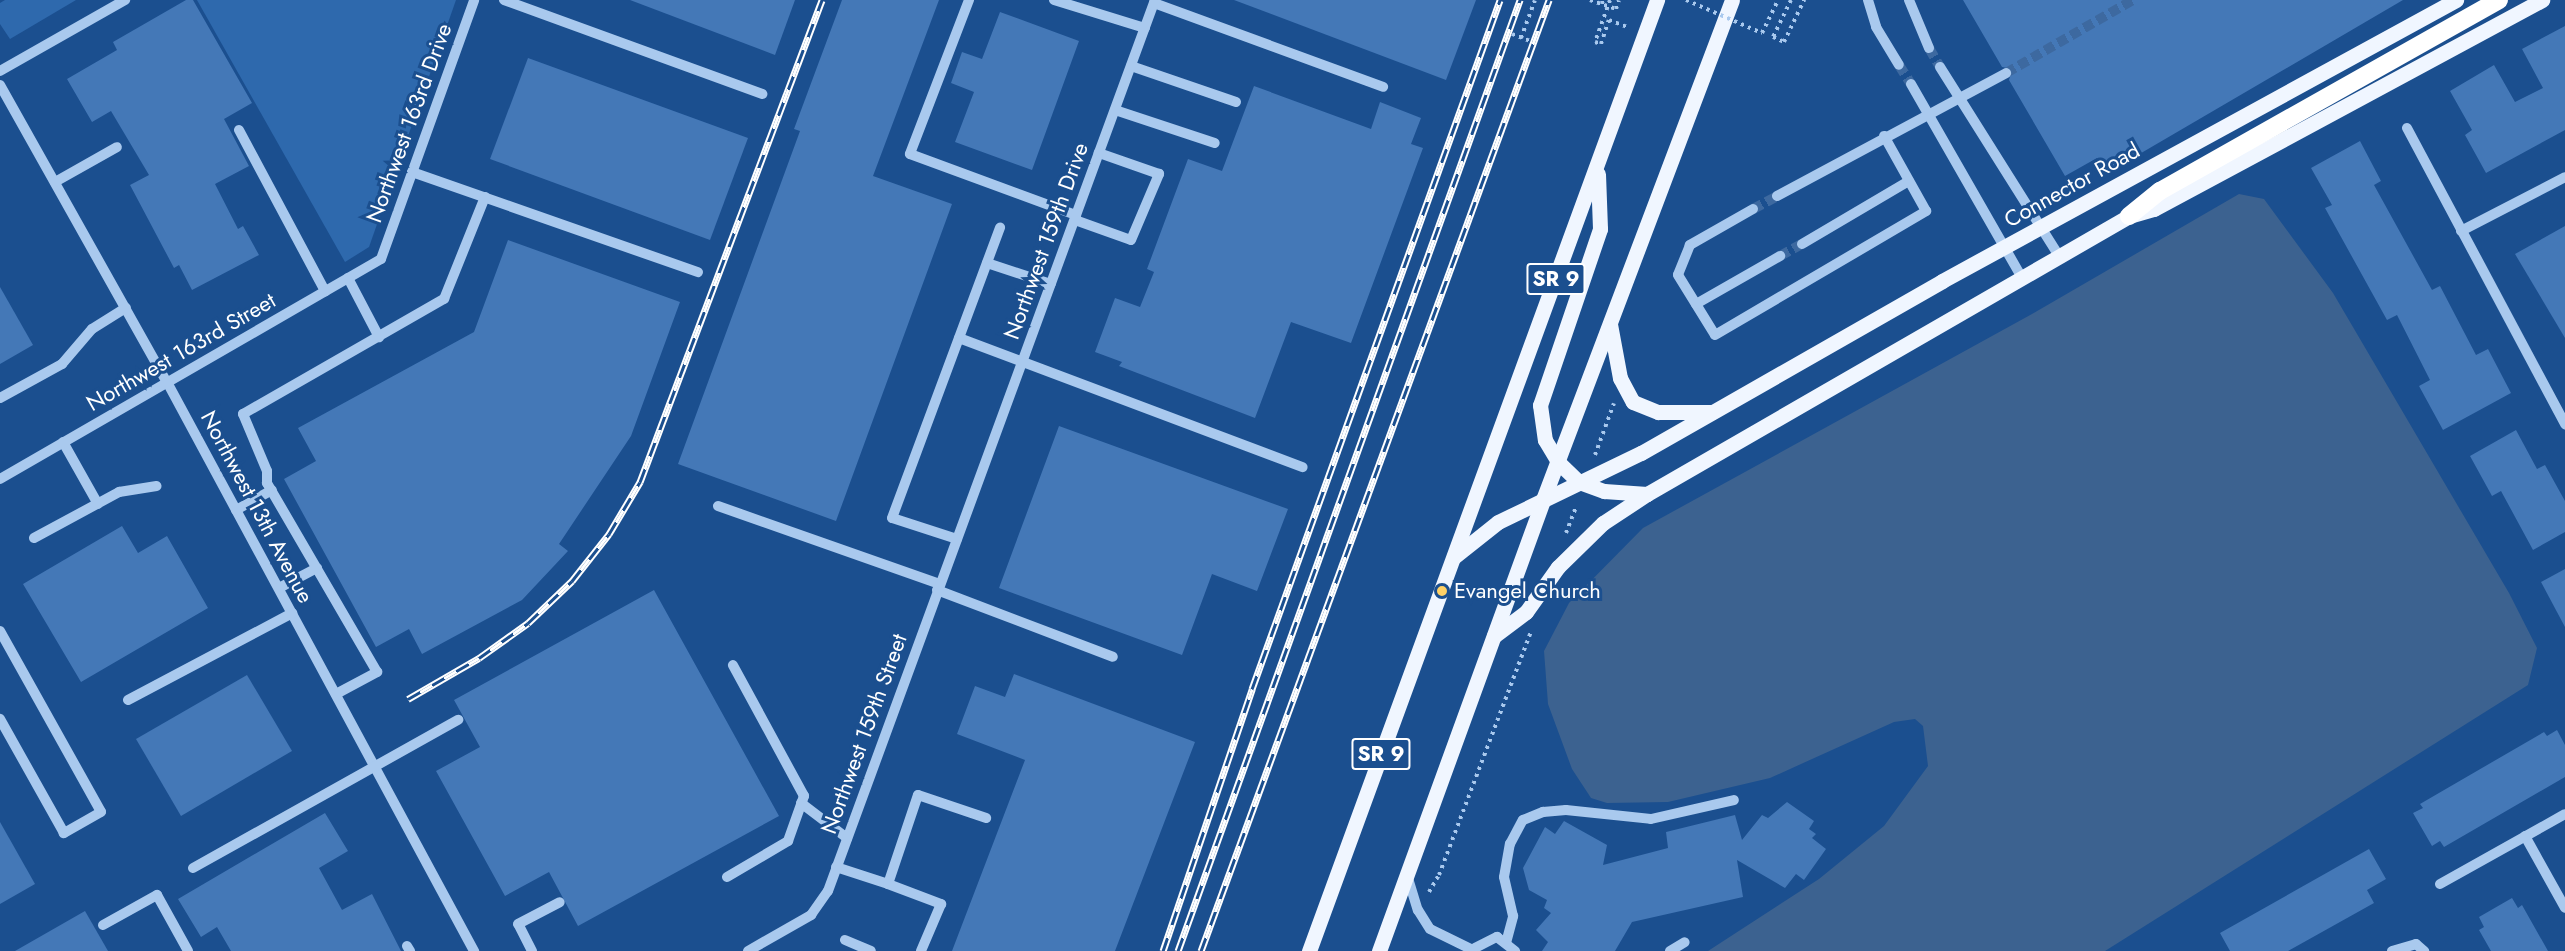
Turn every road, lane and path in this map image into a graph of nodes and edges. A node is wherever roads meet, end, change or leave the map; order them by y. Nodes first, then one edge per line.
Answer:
1 (125, 0) edge
2 (474, 0) edge
3 (504, 0) edge
4 (969, 0) edge
5 (1054, 0) edge
6 (1535, 0) edge
7 (1590, 0) edge
8 (1610, 0) edge
9 (1619, 0) edge
10 (1657, 0) edge
11 (1686, 0) edge
12 (1732, 0) edge
13 (1778, 0) edge
14 (1791, 0) edge
15 (1804, 0) edge
16 (1868, 0) edge
17 (1909, 0) edge
18 (2456, 0) edge
19 (2499, 0) edge
20 (2542, 0) edge
21 (1155, 1) edge
22 (1602, 2) edge
23 (1145, 28) junction
24 (1645, 33) junction
25 (1512, 34) dead end
26 (1521, 38) junction
27 (1530, 41) dead end
28 (1929, 48) tunnel mouth
29 (1899, 65) tunnel mouth
30 (1131, 66) junction
31 (1940, 67) tunnel mouth
32 (0, 71) edge
33 (2006, 73) tunnel mouth
34 (1911, 84) tunnel mouth
35 (0, 85) edge
36 (1383, 87) dead end
37 (762, 94) dead end
38 (1961, 99) junction
39 (1236, 102) dead end
40 (1115, 110) junction
41 (1929, 114) junction
42 (2407, 128) dead end
43 (239, 130) dead end
44 (1884, 136) junction
45 (1215, 143) dead end
46 (117, 147) dead end
47 (1099, 153) junction
48 (1597, 165) junction
49 (412, 172) junction
50 (2565, 177) edge
51 (1909, 181) junction
52 (55, 182) junction
53 (1777, 196) tunnel mouth
54 (485, 197) junction
55 (1753, 209) tunnel mouth
56 (2129, 216) junction
57 (1076, 217) junction
58 (1000, 227) dead end
59 (2042, 227) junction
60 (2461, 231) junction
61 (1802, 244) tunnel mouth
62 (2005, 247) junction
63 (1780, 256) tunnel mouth
64 (2059, 256) junction
65 (381, 259) joint
66 (987, 262) junction
67 (698, 272) dead end
68 (348, 278) junction
69 (2022, 278) junction
70 (1052, 284) junction
71 (325, 291) junction
72 (1696, 304) junction
73 (126, 308) junction
74 (1610, 324) junction
75 (379, 337) junction
76 (959, 338) junction
77 (1023, 360) junction
78 (167, 382) junction
79 (0, 398) edge
80 (1614, 402) dead end
81 (1712, 412) junction
82 (2565, 424) edge
83 (63, 442) junction
84 (1594, 458) dead end
85 (1559, 463) junction
86 (1303, 467) dead end
87 (0, 479) edge
88 (1579, 482) junction
89 (157, 486) dead end
90 (272, 490) junction
91 (1647, 494) junction
92 (974, 496) joint
93 (1544, 497) junction
94 (98, 504) junction
95 (718, 506) dead end
96 (1575, 508) dead end
97 (236, 510) junction
98 (34, 538) dead end
99 (1564, 538) dead end
100 (957, 539) junction
101 (1454, 558) junction
102 (317, 568) junction
103 (938, 587) junction
104 (279, 588) junction
105 (292, 613) junction
106 (1534, 624) dead end
107 (0, 631) edge
108 (1494, 636) junction
109 (1113, 657) dead end
110 (733, 665) dead end
111 (336, 694) junction
112 (128, 700) dead end
113 (0, 719) edge
114 (458, 720) dead end
115 (375, 766) junction
116 (1734, 800) dead end
117 (801, 803) junction
118 (2565, 814) edge
119 (986, 818) dead end
120 (2525, 836) junction
121 (847, 838) junction
122 (836, 867) junction
123 (193, 868) dead end
124 (1407, 874) junction
125 (727, 877) dead end
126 (888, 884) junction
127 (2440, 884) dead end
128 (560, 902) dead end
129 (1424, 903) dead end
130 (2565, 908) edge
131 (103, 925) dead end
132 (844, 940) dead end
133 (1685, 942) dead end
134 (1506, 943) junction
135 (767, 946) edge
136 (1475, 950) edge
137 (188, 951) edge
138 (474, 951) edge
139 (532, 951) edge
140 (748, 951) edge
141 (871, 951) edge
142 (921, 951) edge
143 (1309, 951) edge
144 (1379, 951) edge
145 (1515, 951) edge
146 (1670, 951) edge
147 (2392, 951) edge
148 (2424, 951) edge

1 - 32 street
2 - 49 street, Northwest 163rd Drive
3 - 37 street
4 - 57 street
5 - 23 street
6 - 26 path
7 - 22 path, bridge
8 - 24 path
9 - 22 path, bridge
10 - 24 main road, SR 9
11 - 13 path, bridge
12 - 74 main road, SR 9
14 - 15 path
16 - 29 street
17 - 28 street
18 - 59 main road, Connector Road
19 - 56 highway
20 - 56 main road
21 - 23 street, Northwest 159th Drive
21 - 36 street
23 - 30 street, Northwest 159th Drive
24 - 48 main road, SR 9
25 - 26 path
26 - 27 path
30 - 39 street
30 - 40 street, Northwest 159th Drive
31 - 38 street
33 - 38 street
34 - 41 street
35 - 52 street, Northwest 13th Avenue
38 - 41 street
38 - 59 street
40 - 45 street
40 - 47 street, Northwest 159th Drive
41 - 44 street
41 - 62 street
42 - 60 street
43 - 71 street
44 - 51 street
44 - 53 street
46 - 52 street
47 - 57 street, Northwest 159th Drive
47 - 57 street
48 - 85 main road
48 - 101 main road, SR 9
49 - 54 street
49 - 65 street, Northwest 163rd Drive
50 - 60 street
51 - 61 street
51 - 72 street
52 - 73 street, Northwest 13th Avenue
54 - 67 street
54 - 75 street
55 - 72 street
56 - 64 main road
57 - 70 street, Northwest 159th Drive
58 - 66 street
59 - 62 main road, Connector Road
59 - 64 street
60 - 82 street
62 - 69 street
62 - 81 main road, Connector Road
63 - 72 street
64 - 69 main road
65 - 68 street, Northwest 163rd Street
66 - 70 street
66 - 76 street
68 - 71 street, Northwest 163rd Street
68 - 75 street
69 - 91 main road
70 - 77 street, Northwest 159th Drive
71 - 78 street, Northwest 163rd Street
73 - 78 street, Northwest 13th Avenue
73 - 79 street
74 - 81 main road
74 - 85 main road, SR 9
75 - 90 street
76 - 77 street
76 - 100 street
77 - 86 street
77 - 92 street, Northwest 159th Drive
78 - 83 street, Northwest 163rd Street
78 - 97 street, Northwest 13th Avenue
80 - 84 path
81 - 88 main road, Connector Road
83 - 87 street, Northwest 163rd Street
83 - 94 street
85 - 88 main road
85 - 93 main road, SR 9
88 - 91 main road
88 - 93 main road, Connector Road
89 - 94 street
90 - 97 street
90 - 102 street
91 - 108 main road
92 - 100 street, Northwest 159th Street
93 - 101 main road, Connector Road
93 - 108 main road, SR 9
94 - 98 street
95 - 103 street
96 - 99 path
97 - 104 street, Northwest 13th Avenue
100 - 103 street, Northwest 159th Street
101 - 143 main road, SR 9
102 - 104 street
102 - 111 street
103 - 109 street
103 - 121 street, Northwest 159th Street
104 - 105 street, Northwest 13th Avenue
105 - 111 street, Northwest 13th Avenue
105 - 112 street
106 - 129 path
107 - 113 street
108 - 124 main road, SR 9
110 - 117 street
111 - 115 street, Northwest 13th Avenue
114 - 115 street
115 - 123 street
115 - 138 street, Northwest 13th Avenue
116 - 134 street
117 - 121 street
117 - 125 street
118 - 120 street
119 - 126 street
120 - 127 street
120 - 130 street
121 - 122 street, Northwest 159th Street
122 - 126 street
122 - 135 street, Northwest 159th Street
124 - 136 street
124 - 144 main road, SR 9
126 - 142 street
128 - 139 street
131 - 137 street
132 - 141 street
133 - 146 street
134 - 136 street
134 - 145 street
135 - 140 street, Northwest 159th Street
147 - 148 street

